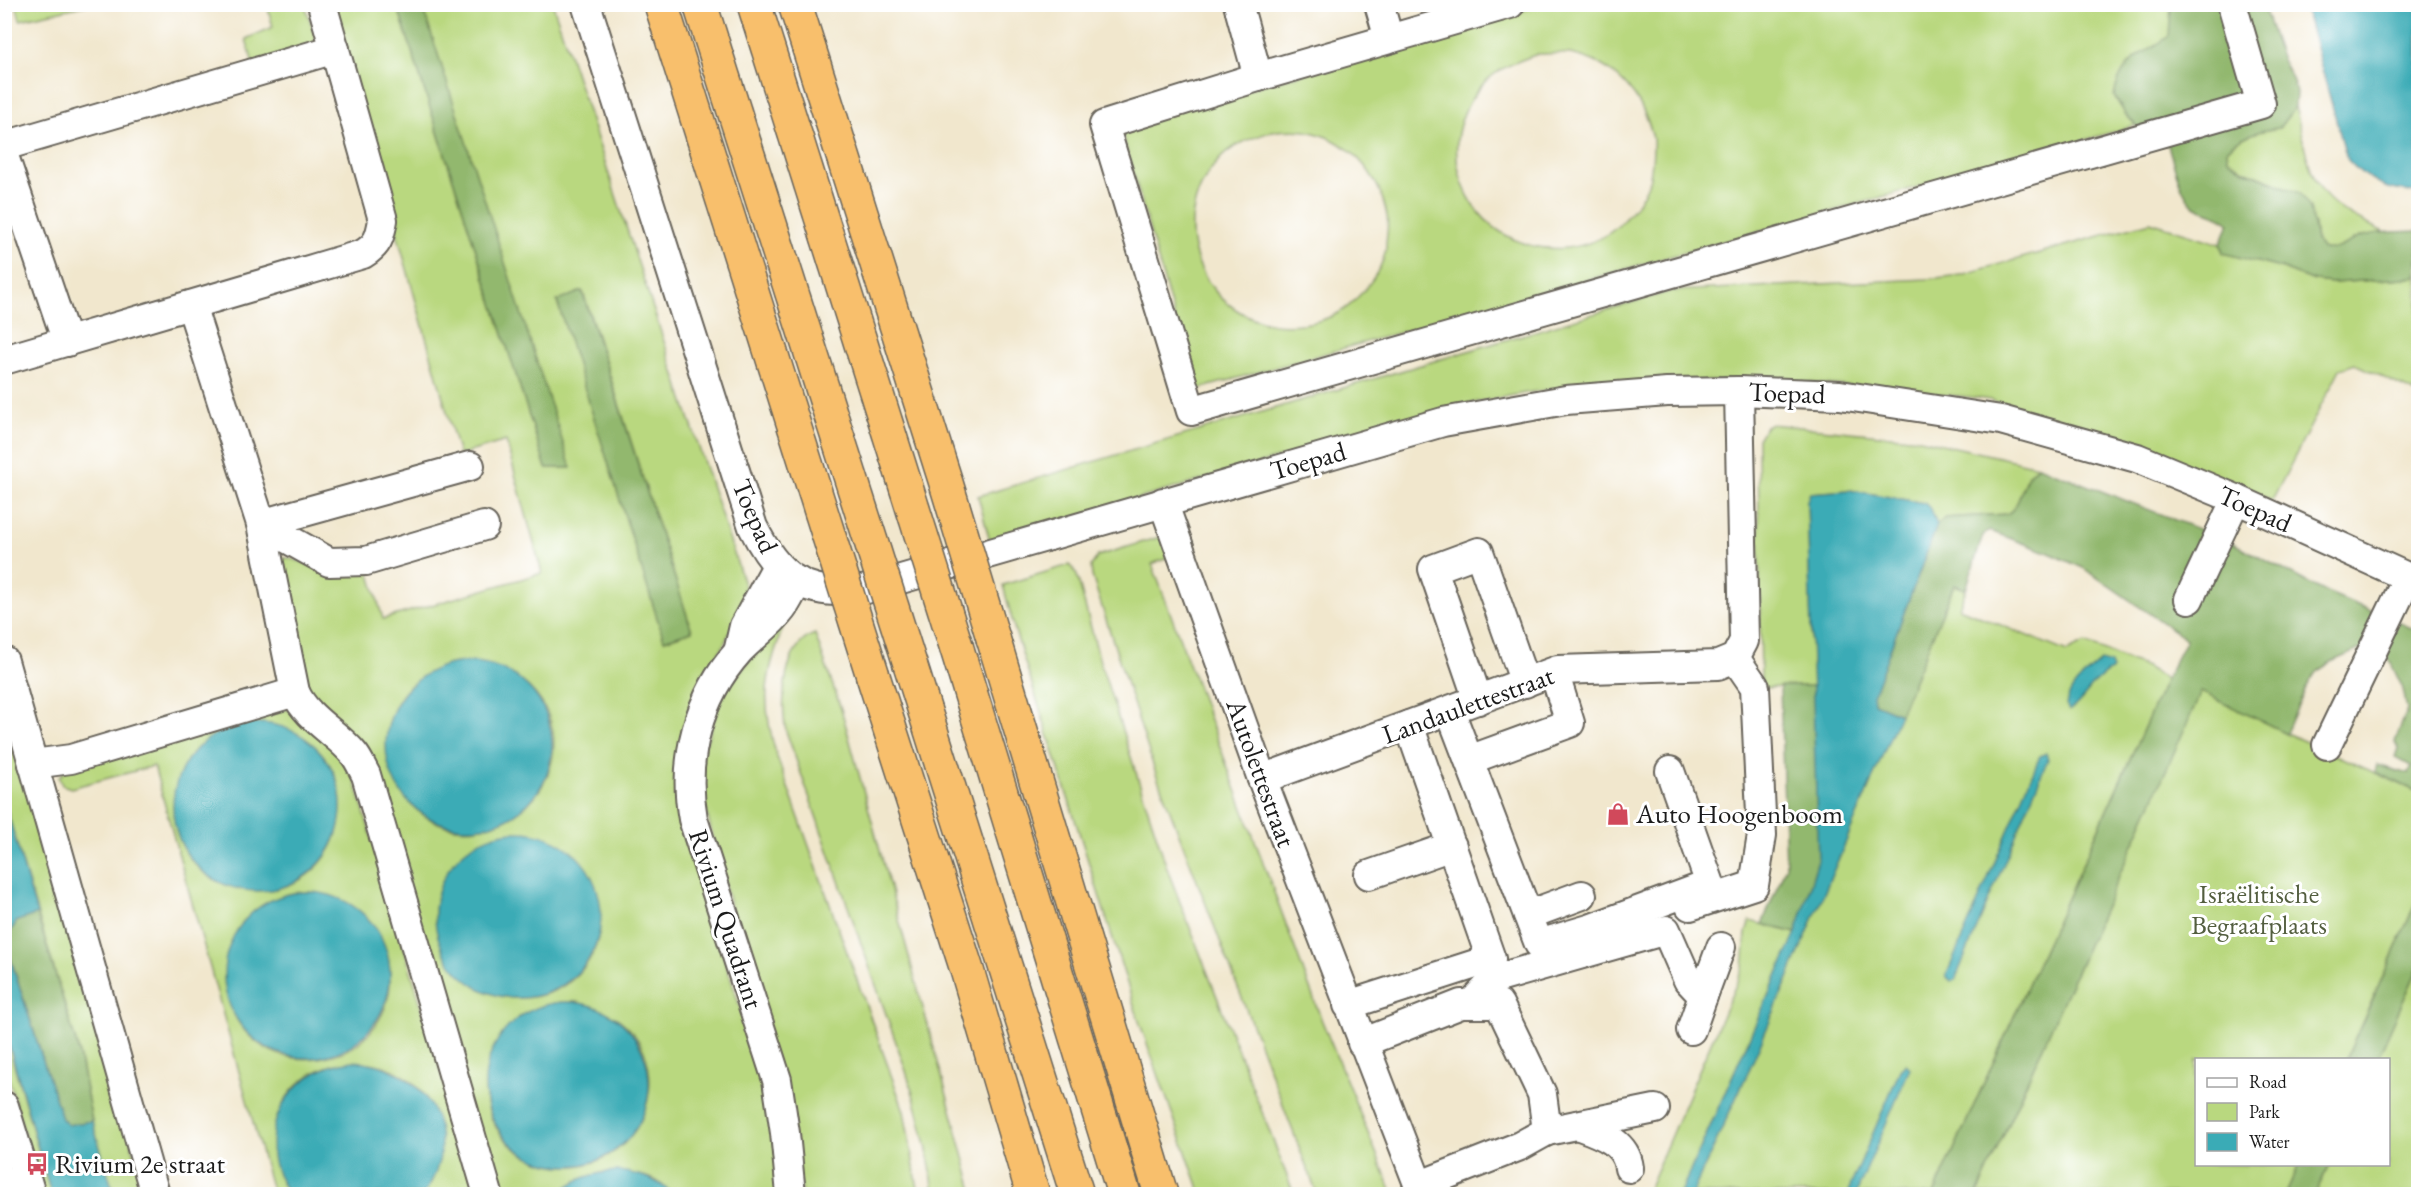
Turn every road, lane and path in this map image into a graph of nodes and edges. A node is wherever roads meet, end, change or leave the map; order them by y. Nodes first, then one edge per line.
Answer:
1 (322, 4) edge
2 (586, 4) edge
3 (661, 4) edge
4 (700, 4) edge
5 (754, 4) edge
6 (795, 4) edge
7 (1238, 4) edge
8 (1379, 4) edge
9 (1510, 4) edge
10 (2232, 4) edge
11 (1389, 39) junction
12 (335, 49) junction
13 (1258, 77) junction
14 (4, 146) edge
15 (4, 156) edge
16 (191, 305) junction
17 (67, 342) junction
18 (4, 360) edge
19 (1739, 391) junction
20 (470, 466) dead end
21 (2236, 499) junction
22 (1163, 502) junction
23 (261, 524) junction
24 (484, 526) dead end
25 (787, 573) junction
26 (2413, 579) edge
27 (2189, 599) dead end
28 (1734, 658) junction
29 (4, 661) edge
30 (1554, 672) junction
31 (1525, 683) junction
32 (296, 692) junction
33 (1478, 700) junction
34 (1450, 711) junction
35 (1409, 726) junction
36 (2327, 745) dead end
37 (1470, 760) junction
38 (33, 764) junction
39 (1670, 771) dead end
40 (1262, 779) junction
41 (1452, 846) junction
42 (1369, 875) dead end
43 (1582, 895) dead end
44 (1528, 915) junction
45 (1078, 916) junction
46 (1589, 929) junction
47 (1721, 947) dead end
48 (1702, 996) junction
49 (1471, 1004) junction
50 (1348, 1005) junction
51 (1691, 1030) dead end
52 (1362, 1043) junction
53 (4, 1106) edge
54 (1655, 1109) dead end
55 (1577, 1125) junction
56 (1547, 1131) junction
57 (1629, 1168) dead end
58 (4, 1181) edge
59 (1420, 1190) edge
60 (8, 1194) edge
61 (31, 1194) edge
62 (155, 1194) edge
63 (488, 1194) edge
64 (791, 1194) edge
65 (1033, 1194) edge
66 (1077, 1194) edge
67 (1124, 1194) edge
68 (1161, 1194) edge
69 (1183, 1194) edge

1 - 12 street
2 - 25 street, Toepad
3 - 65 highway, bridge
4 - 66 highway, bridge
5 - 67 highway, bridge
6 - 45 highway, bridge
7 - 13 street
8 - 11 street
9 - 11 street
10 - 13 street
11 - 13 street
12 - 14 street
12 - 16 street
15 - 17 street
16 - 17 street
16 - 23 street
17 - 18 street
19 - 21 street, Toepad
19 - 22 street, Toepad
19 - 28 street
20 - 23 street
21 - 26 street, Toepad
21 - 27 street
22 - 25 street, Toepad
22 - 40 street, Autolettestraat
23 - 24 street
23 - 32 street
25 - 64 street, Rivium Quadrant
26 - 36 street
28 - 30 street, Landaulettestraat
28 - 46 street
29 - 38 street
30 - 31 street, Landaulettestraat
30 - 37 street
31 - 33 street, Landaulettestraat
31 - 33 street
32 - 38 street
32 - 63 street
33 - 34 street, Landaulettestraat
34 - 35 street, Landaulettestraat
34 - 37 street
35 - 40 street, Landaulettestraat
35 - 41 street
37 - 44 street
38 - 62 street
39 - 46 street
40 - 50 street, Autolettestraat
41 - 42 street
41 - 50 street
43 - 44 street
44 - 46 street
45 - 68 highway
45 - 69 highway
47 - 48 street
48 - 49 street
48 - 51 street
49 - 52 street
49 - 56 street
50 - 52 street, Autolettestraat
52 - 59 street, Autolettestraat
53 - 61 street
54 - 55 street, Autolettestraat
55 - 56 street, Autolettestraat
55 - 57 street
56 - 59 street, Autolettestraat
58 - 60 street

